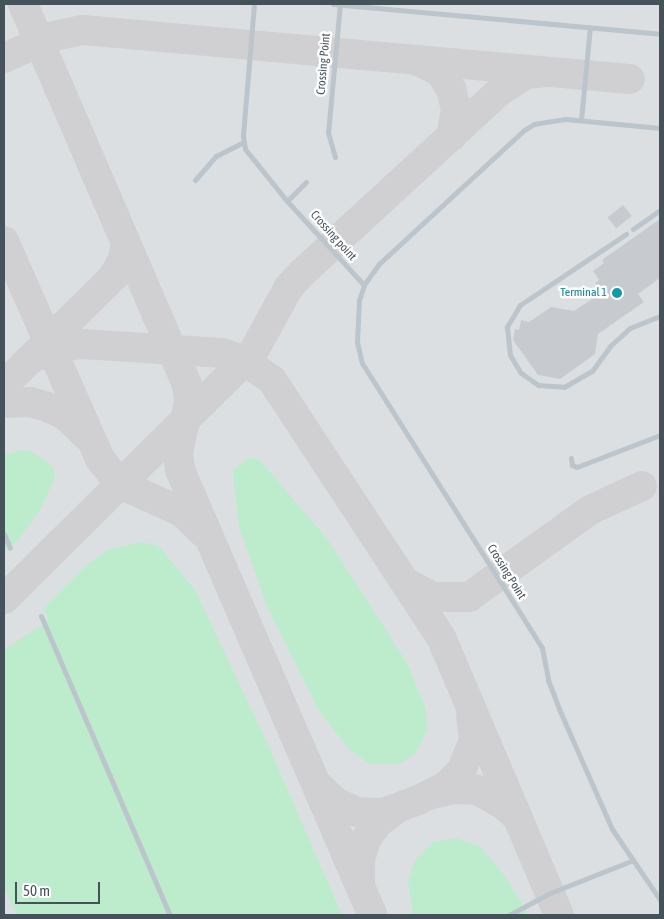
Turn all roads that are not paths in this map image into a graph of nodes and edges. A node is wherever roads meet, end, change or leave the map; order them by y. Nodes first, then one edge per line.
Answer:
1 (254, 4) edge
2 (333, 4) edge
3 (340, 4) edge
4 (590, 27) junction
5 (660, 34) edge
6 (581, 120) junction
7 (660, 128) edge
8 (244, 142) junction
9 (335, 157) dead end
10 (195, 180) dead end
11 (306, 182) dead end
12 (286, 200) junction
13 (660, 210) edge
14 (633, 229) dead end
15 (626, 234) dead end
16 (364, 285) junction
17 (660, 316) edge
18 (660, 435) edge
19 (571, 458) dead end
20 (4, 534) edge
21 (10, 548) dead end
22 (41, 616) dead end
23 (631, 861) junction
24 (660, 900) edge
25 (170, 915) edge
26 (508, 915) edge

1 - 8 lane
2 - 3 lane
3 - 4 lane
3 - 9 lane, Crossing Point
4 - 5 lane
4 - 6 lane
6 - 7 lane
6 - 16 lane
8 - 10 lane
8 - 12 lane, Crossing point
11 - 12 lane
12 - 16 lane, Crossing point
13 - 14 lane
15 - 17 lane
16 - 23 lane, Crossing Point
18 - 19 lane
20 - 21 lane
22 - 25 lane
23 - 24 lane
23 - 26 lane

